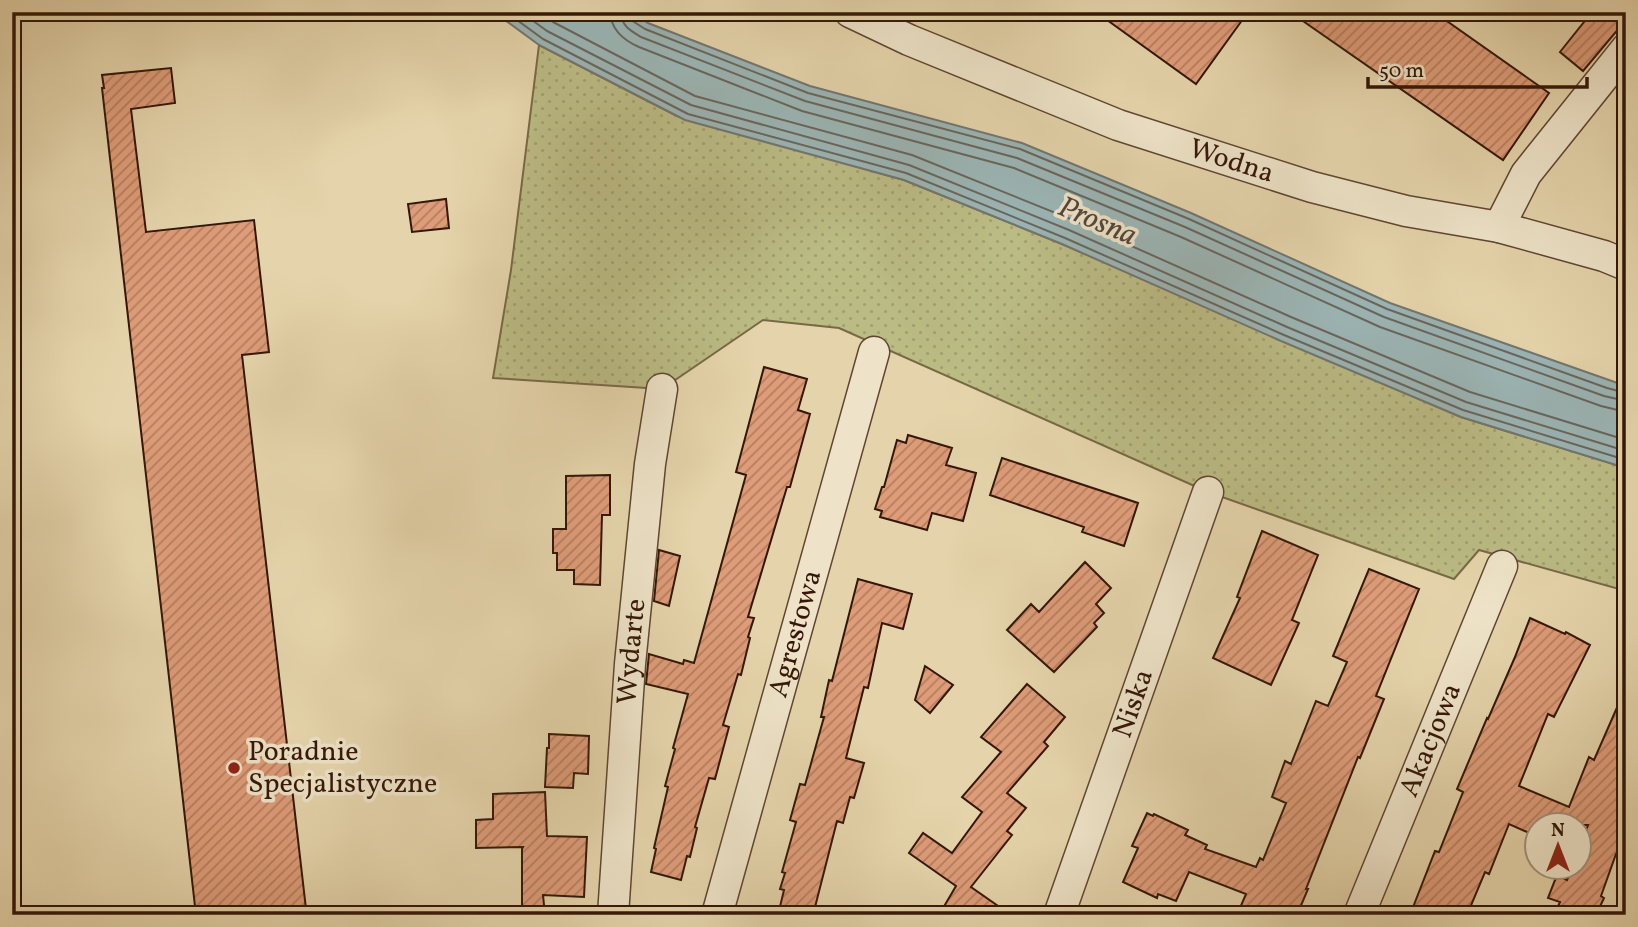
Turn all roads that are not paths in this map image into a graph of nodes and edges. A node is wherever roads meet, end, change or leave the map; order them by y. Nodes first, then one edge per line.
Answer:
1 (850, 12) edge
2 (1626, 49) edge
3 (1499, 227) junction
4 (1626, 265) edge
5 (874, 352) dead end
6 (662, 389) dead end
7 (1208, 492) dead end
8 (1502, 566) dead end
9 (613, 915) edge
10 (717, 915) edge
11 (1059, 915) edge
12 (1359, 915) edge

1 - 3 street, Wodna
2 - 3 street
3 - 4 street, Wodna
5 - 10 street, Agrestowa
6 - 9 street, Wydarte
7 - 11 street, Niska
8 - 12 street, Akacjowa

